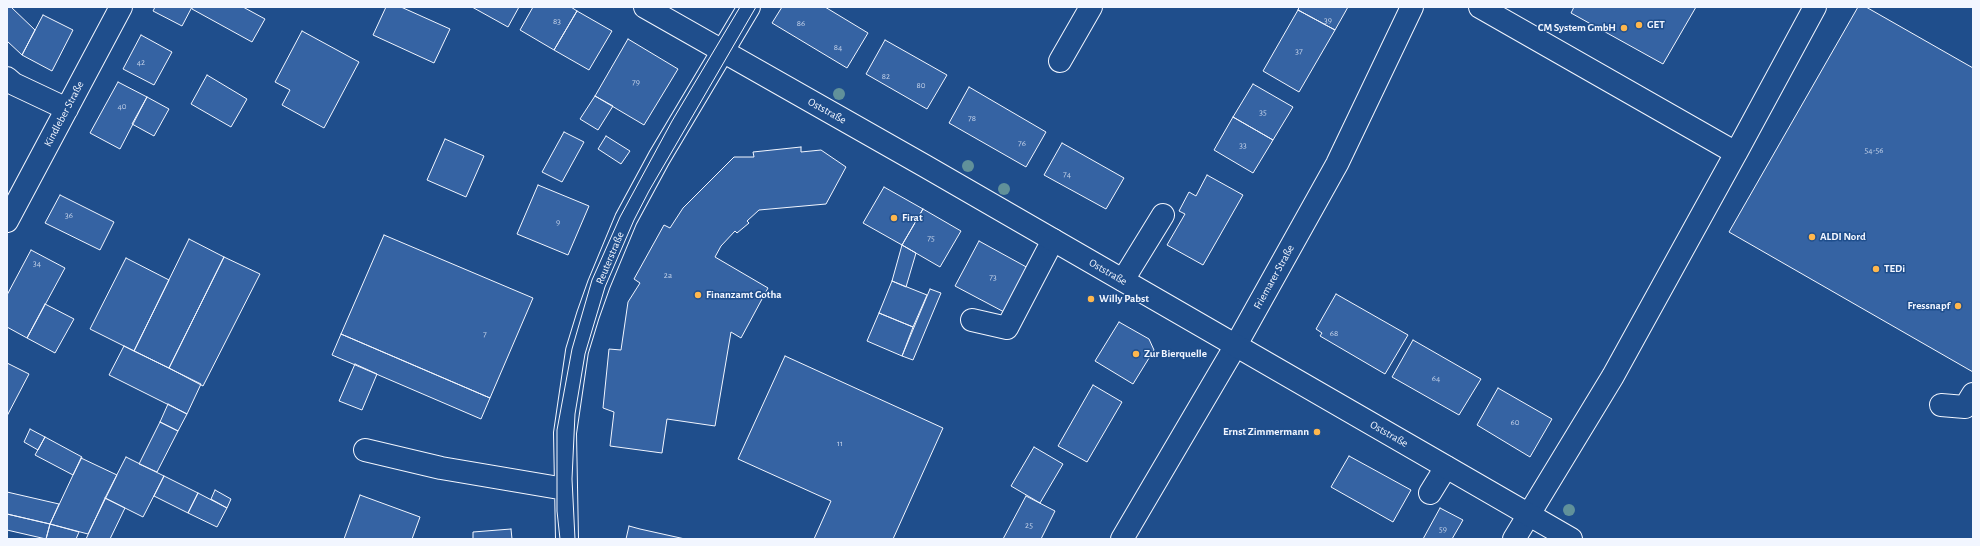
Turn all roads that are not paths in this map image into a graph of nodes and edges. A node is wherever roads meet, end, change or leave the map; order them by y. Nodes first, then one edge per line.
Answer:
1 (122, 7) edge
2 (645, 7) edge
3 (748, 7) edge
4 (1091, 7) edge
5 (1412, 7) edge
6 (1480, 7) edge
7 (1815, 7) edge
8 (722, 52) junction
9 (1060, 61) dead end
10 (7, 78) edge
11 (67, 109) junction
12 (1736, 153) junction
13 (1163, 215) dead end
14 (7, 221) edge
15 (1053, 240) junction
16 (1123, 280) junction
17 (972, 320) dead end
18 (1236, 345) junction
19 (1973, 394) edge
20 (1941, 405) dead end
21 (365, 450) dead end
22 (1446, 467) junction
23 (565, 489) junction
24 (1430, 493) dead end
25 (1529, 515) junction
26 (567, 539) edge
27 (1122, 539) edge
28 (1514, 539) edge
29 (1571, 539) edge

1 - 11 street, Kindleber Straße
2 - 8 street, Oststraße
3 - 8 street, Reuterstraße
4 - 9 street
5 - 18 street, Friemarer Straße
6 - 12 street
7 - 12 street
8 - 15 street, Oststraße
8 - 23 street, Reuterstraße
10 - 11 street
11 - 14 street, Kindleber Straße
12 - 25 street
13 - 16 street
15 - 16 street, Oststraße
15 - 17 street
16 - 18 street, Oststraße
18 - 22 street, Oststraße
18 - 27 street, Friemarer Straße
19 - 20 street
21 - 23 street
22 - 24 street
22 - 25 street, Oststraße
23 - 26 street, Reuterstraße
25 - 28 street
25 - 29 street, Oststraße

